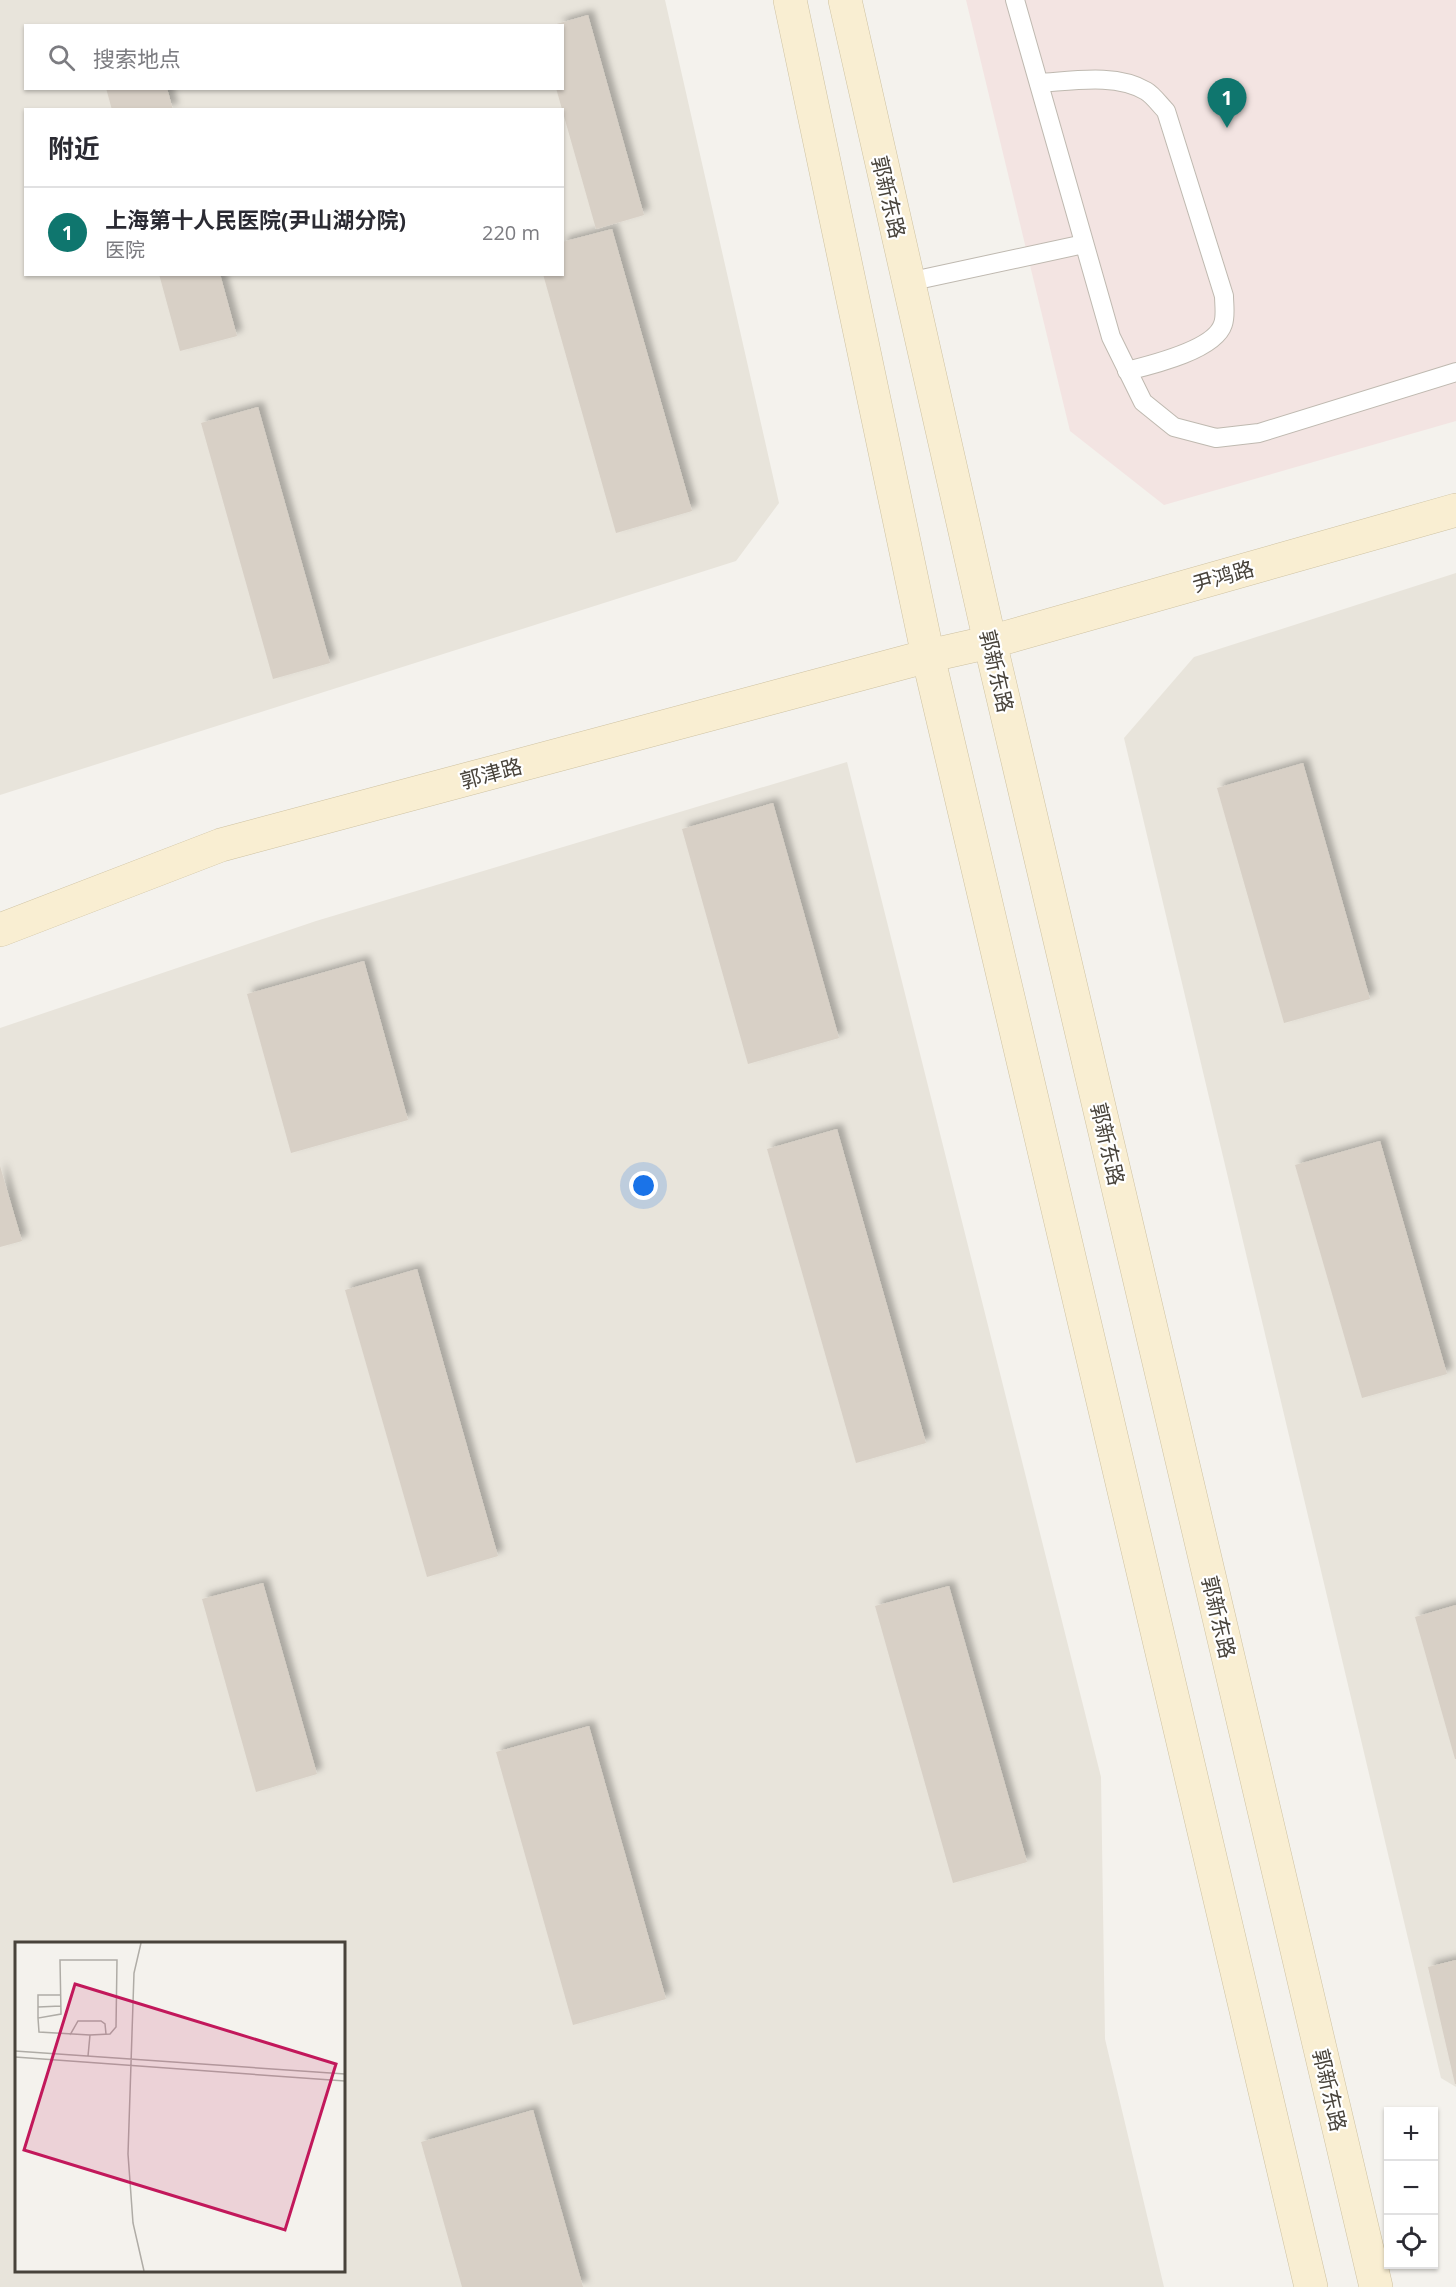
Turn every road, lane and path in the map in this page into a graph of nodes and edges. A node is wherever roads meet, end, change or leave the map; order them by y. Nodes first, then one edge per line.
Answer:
1 (790, 0) edge
2 (845, 0) edge
3 (1015, 0) edge
4 (1039, 83) junction
5 (1084, 244) junction
6 (909, 282) junction
7 (1128, 371) junction
8 (1456, 372) edge
9 (1456, 510) edge
10 (990, 642) junction
11 (928, 656) junction
12 (0, 930) edge
13 (1311, 2287) edge
14 (1376, 2287) edge

1 - 11 main road
2 - 6 main road, 郭新东路
3 - 4 lane
4 - 5 lane
4 - 7 lane
5 - 6 lane
5 - 7 lane
6 - 10 main road, 郭新东路
7 - 8 lane
9 - 10 main road, 尹鸿路
10 - 11 main road, 郭津路
10 - 14 main road, 郭新东路
11 - 12 main road, 郭津路
11 - 13 main road

